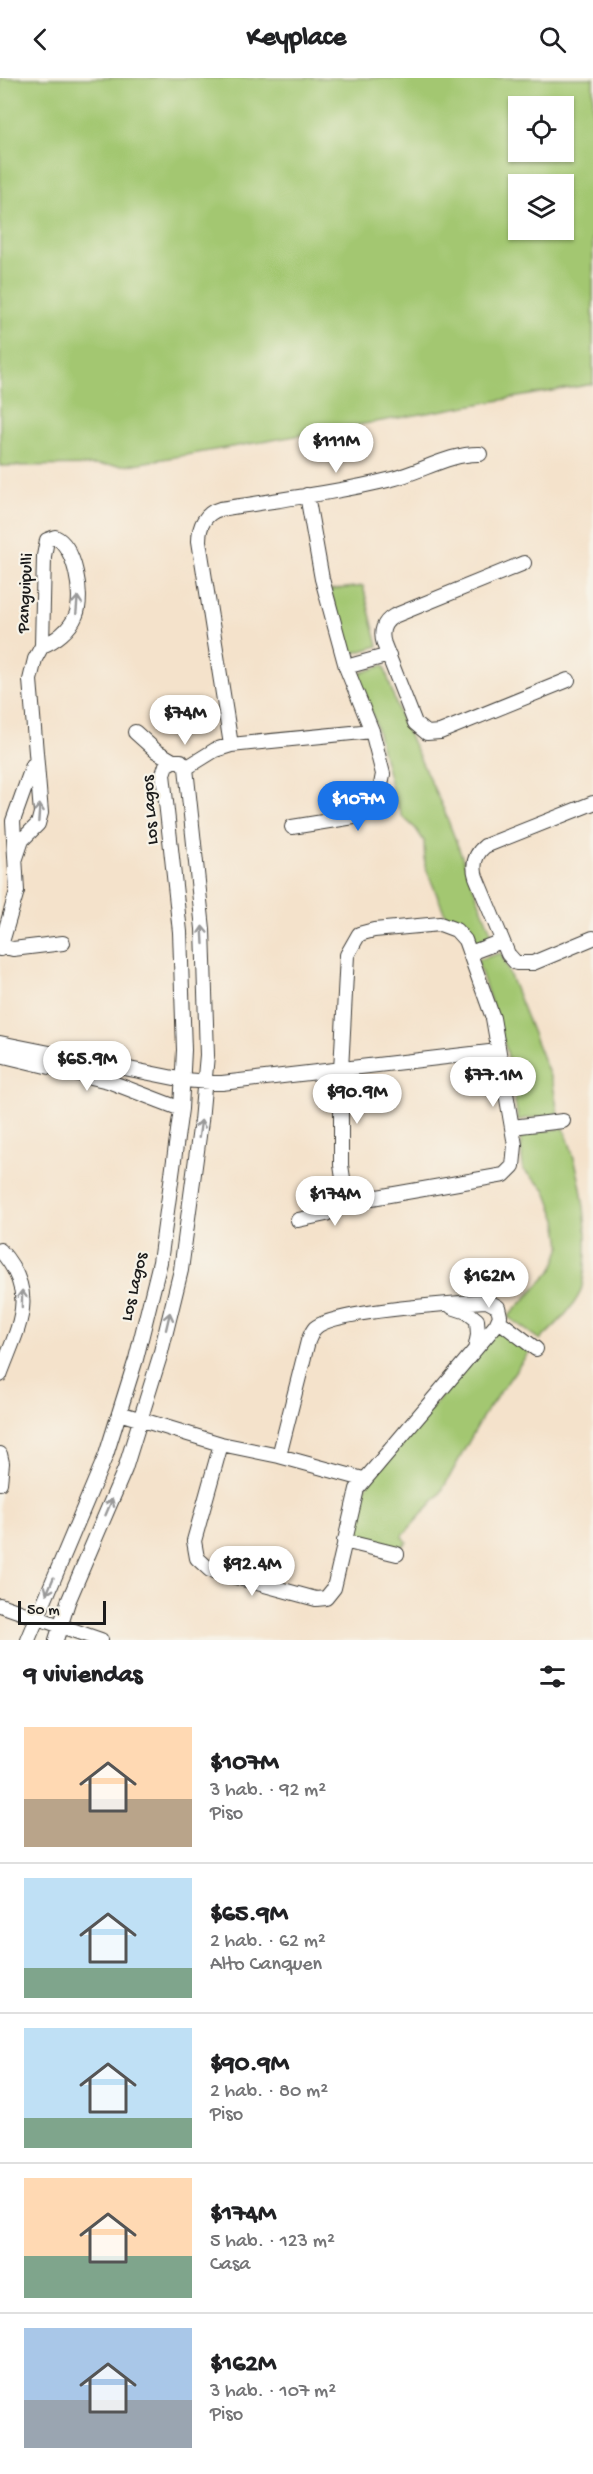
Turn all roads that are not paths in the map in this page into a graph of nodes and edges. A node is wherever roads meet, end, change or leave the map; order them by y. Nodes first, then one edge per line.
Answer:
1 (480, 454) dead end
2 (307, 495) junction
3 (524, 563) dead end
4 (42, 646) junction
5 (388, 655) junction
6 (346, 667) junction
7 (568, 680) dead end
8 (372, 731) junction
9 (135, 732) dead end
10 (231, 744) junction
11 (35, 761) junction
12 (173, 761) junction
13 (186, 768) junction
14 (188, 788) junction
15 (165, 792) junction
16 (593, 803) edge
17 (292, 827) dead end
18 (16, 858) junction
19 (593, 938) edge
20 (502, 941) junction
21 (63, 944) dead end
22 (1, 947) edge
23 (470, 953) junction
24 (0, 1043) edge
25 (498, 1051) junction
26 (0, 1055) edge
27 (110, 1064) junction
28 (341, 1070) junction
29 (184, 1080) junction
30 (108, 1081) junction
31 (204, 1083) junction
32 (181, 1108) junction
33 (563, 1121) dead end
34 (512, 1127) junction
35 (349, 1190) junction
36 (298, 1220) dead end
37 (0, 1250) edge
38 (483, 1302) junction
39 (445, 1306) junction
40 (477, 1320) junction
41 (498, 1323) junction
42 (536, 1348) dead end
43 (475, 1350) junction
44 (0, 1375) edge
45 (119, 1413) junction
46 (141, 1419) junction
47 (221, 1444) junction
48 (0, 1454) edge
49 (279, 1456) junction
50 (363, 1479) junction
51 (0, 1483) edge
52 (344, 1542) junction
53 (397, 1554) dead end
54 (0, 1605) edge
55 (36, 1618) junction
56 (58, 1633) edge
57 (28, 1640) edge
58 (101, 1640) edge

1 - 2 street
2 - 6 street
2 - 10 street
3 - 5 street
4 -> 4 street, Panguipulli
4 - 11 street, Panguipulli
5 - 6 street
5 - 7 street
6 - 8 street
8 - 10 street
8 - 17 street
9 - 12 street
10 - 13 street
11 - 18 street, Panguipulli
18 -> 11 street, Panguipulli
12 - 13 street, Los Lagos
12 - 15 street, Los Lagos
13 - 14 street
14 - 15 street
31 -> 14 street
15 - 29 street, Los Lagos
16 - 20 street
18 - 22 street, Panguipulli
19 - 20 street
20 - 23 street
21 - 22 street
23 - 25 street
23 - 28 street
24 - 27 street
25 - 28 street
25 - 34 street
26 - 30 street
27 - 29 street
27 - 30 street
28 - 31 street
28 - 35 street
29 - 31 street
29 - 32 street, Los Lagos
30 - 32 street
46 -> 31 street
32 - 45 street, Los Lagos
33 - 34 street
34 - 35 street
35 - 36 street
44 -> 37 street
38 - 39 street
38 - 40 street
38 - 41 street
39 - 40 street
39 - 49 street
40 - 41 street
40 - 43 street
41 - 42 street
41 - 43 street
43 - 50 street
45 - 46 street
45 -> 55 street, Los Lagos
46 - 47 street
56 -> 46 street
47 - 49 street
47 - 52 street
48 - 51 street
49 - 50 street
50 - 52 street
52 - 53 street
54 - 55 street
55 - 56 street
55 - 57 street, Los Lagos
56 - 58 street

